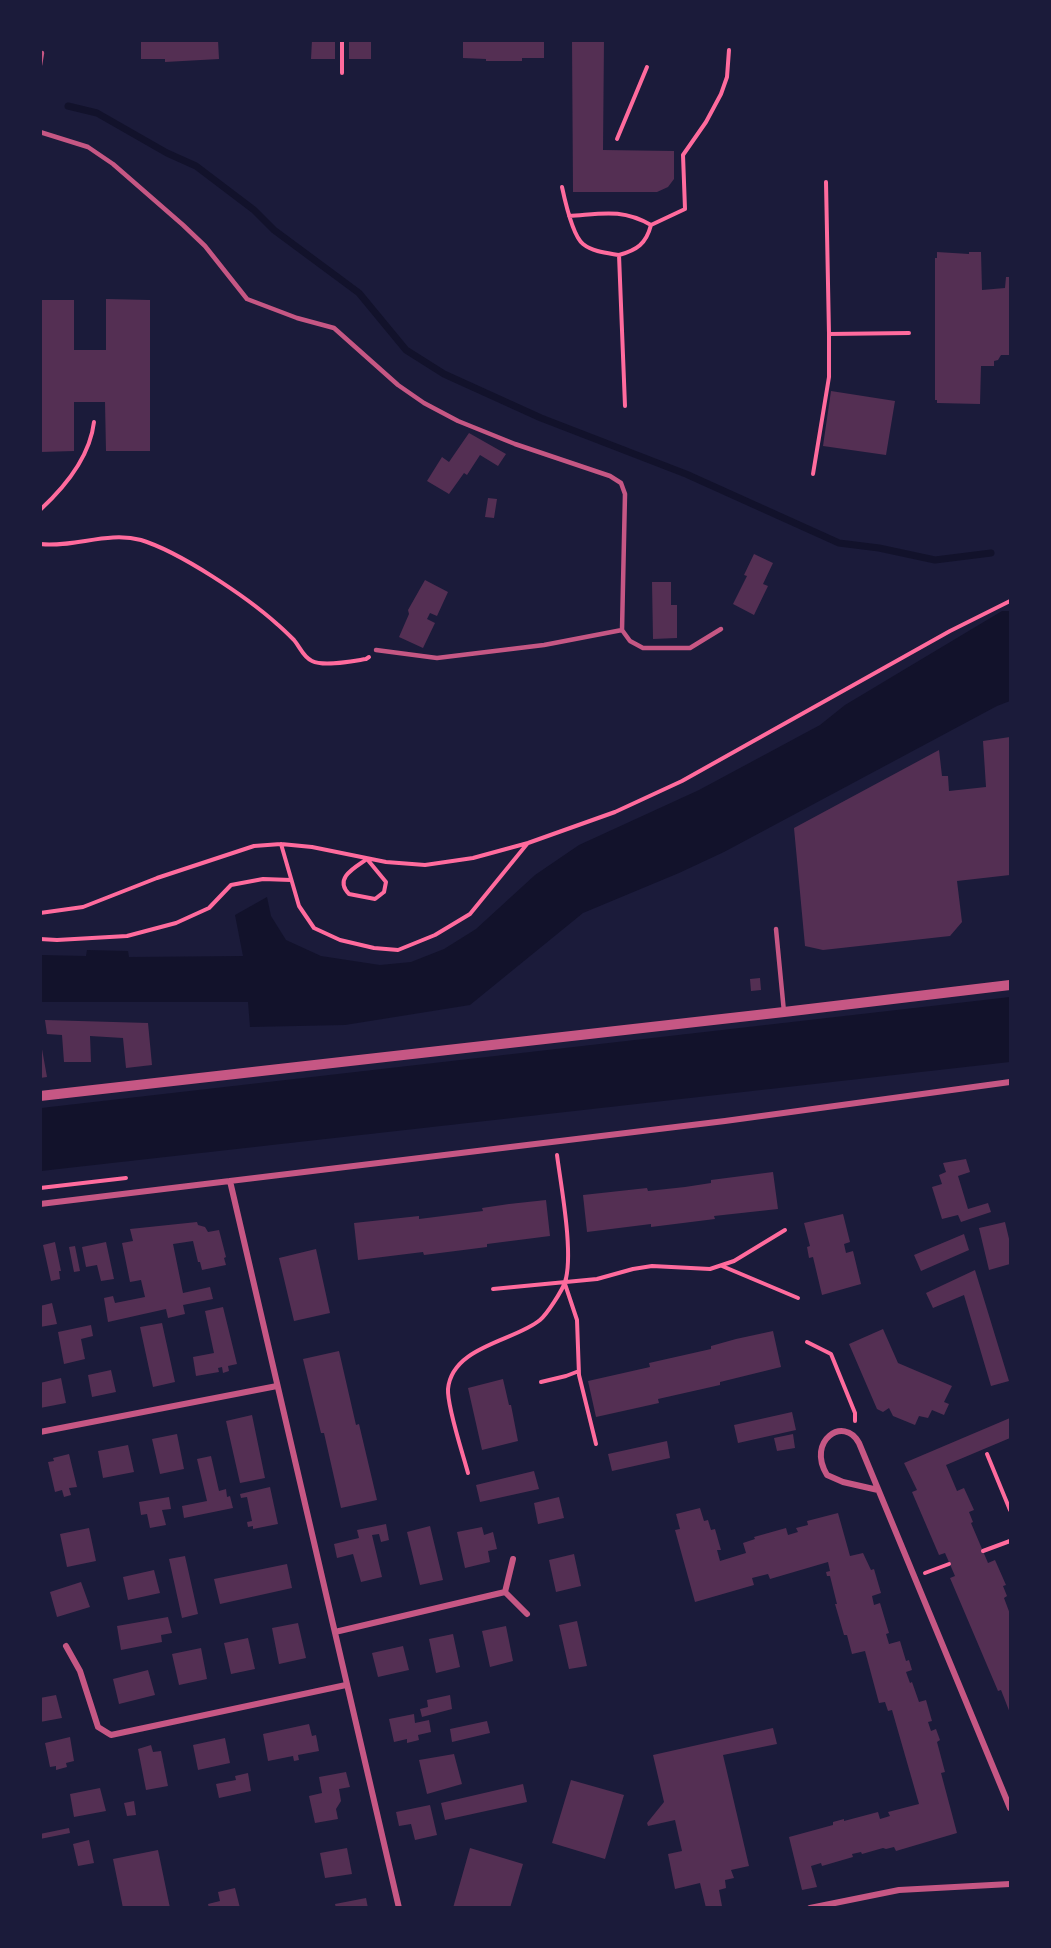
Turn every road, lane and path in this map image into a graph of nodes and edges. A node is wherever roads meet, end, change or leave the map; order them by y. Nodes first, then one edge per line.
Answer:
1 (342, 40) edge
2 (729, 50) dead end
3 (42, 53) edge
4 (40, 64) edge
5 (647, 67) dead end
6 (342, 73) dead end
7 (40, 132) edge
8 (617, 139) dead end
9 (826, 182) dead end
10 (562, 187) dead end
11 (569, 216) junction
12 (651, 225) junction
13 (619, 255) junction
14 (909, 333) dead end
15 (829, 334) junction
16 (625, 406) dead end
17 (94, 422) dead end
18 (813, 474) dead end
19 (40, 510) edge
20 (40, 544) edge
21 (1011, 601) edge
22 (721, 629) dead end
23 (622, 630) junction
24 (376, 650) joint
25 (528, 843) junction
26 (281, 844) junction
27 (368, 859) junction
28 (291, 880) junction
29 (40, 913) edge
30 (776, 929) dead end
31 (40, 939) edge
32 (1011, 985) edge
33 (784, 1012) junction
34 (1011, 1082) edge
35 (40, 1096) edge
36 (555, 1142) junction
37 (230, 1181) junction
38 (40, 1204) edge
39 (785, 1230) dead end
40 (722, 1266) junction
41 (565, 1283) junction
42 (494, 1289) dead end
43 (798, 1298) dead end
44 (807, 1342) dead end
45 (579, 1371) junction
46 (541, 1382) dead end
47 (277, 1386) junction
48 (40, 1432) edge
49 (856, 1437) junction
50 (596, 1444) dead end
51 (987, 1454) dead end
52 (468, 1473) dead end
53 (878, 1491) junction
54 (1011, 1509) edge
55 (1011, 1541) edge
56 (983, 1551) dead end
57 (513, 1559) dead end
58 (950, 1564) dead end
59 (915, 1577) junction
60 (505, 1592) junction
61 (527, 1614) dead end
62 (335, 1632) junction
63 (66, 1646) dead end
64 (346, 1685) junction
65 (1010, 1807) edge
66 (1011, 1814) edge
67 (1011, 1884) edge
68 (399, 1908) edge
69 (810, 1908) edge

1 - 6 path
2 - 12 path
3 - 4 lane
5 - 8 path
7 - 23 lane
9 - 15 path
10 - 11 path
11 - 12 path
11 - 13 path
12 - 13 path
13 - 16 path
14 - 15 path
15 - 18 path
17 - 19 path
20 - 24 path
21 - 25 path
22 - 23 lane
23 - 24 lane
25 - 27 path
25 - 28 path
26 - 27 path
26 - 28 path
26 - 29 path
27 - 27 path
28 - 31 path
30 - 33 lane
32 - 33 street
33 - 35 street
34 - 36 street
36 - 37 street
36 - 41 path
37 - 38 street
37 - 47 street
39 - 40 path
40 - 41 path
40 - 43 path
41 - 42 path
41 - 45 path
41 - 52 path
44 - 49 path
45 - 46 path
45 - 50 path
47 - 48 street
47 - 62 street
49 - 53 street
49 - 53 street
51 - 54 path
53 - 59 street
55 - 56 path
57 - 60 street
58 - 59 path
59 - 65 street
60 - 61 street
60 - 62 street
62 - 64 street
63 - 64 street
64 - 68 street
65 - 66 street
67 - 69 street

